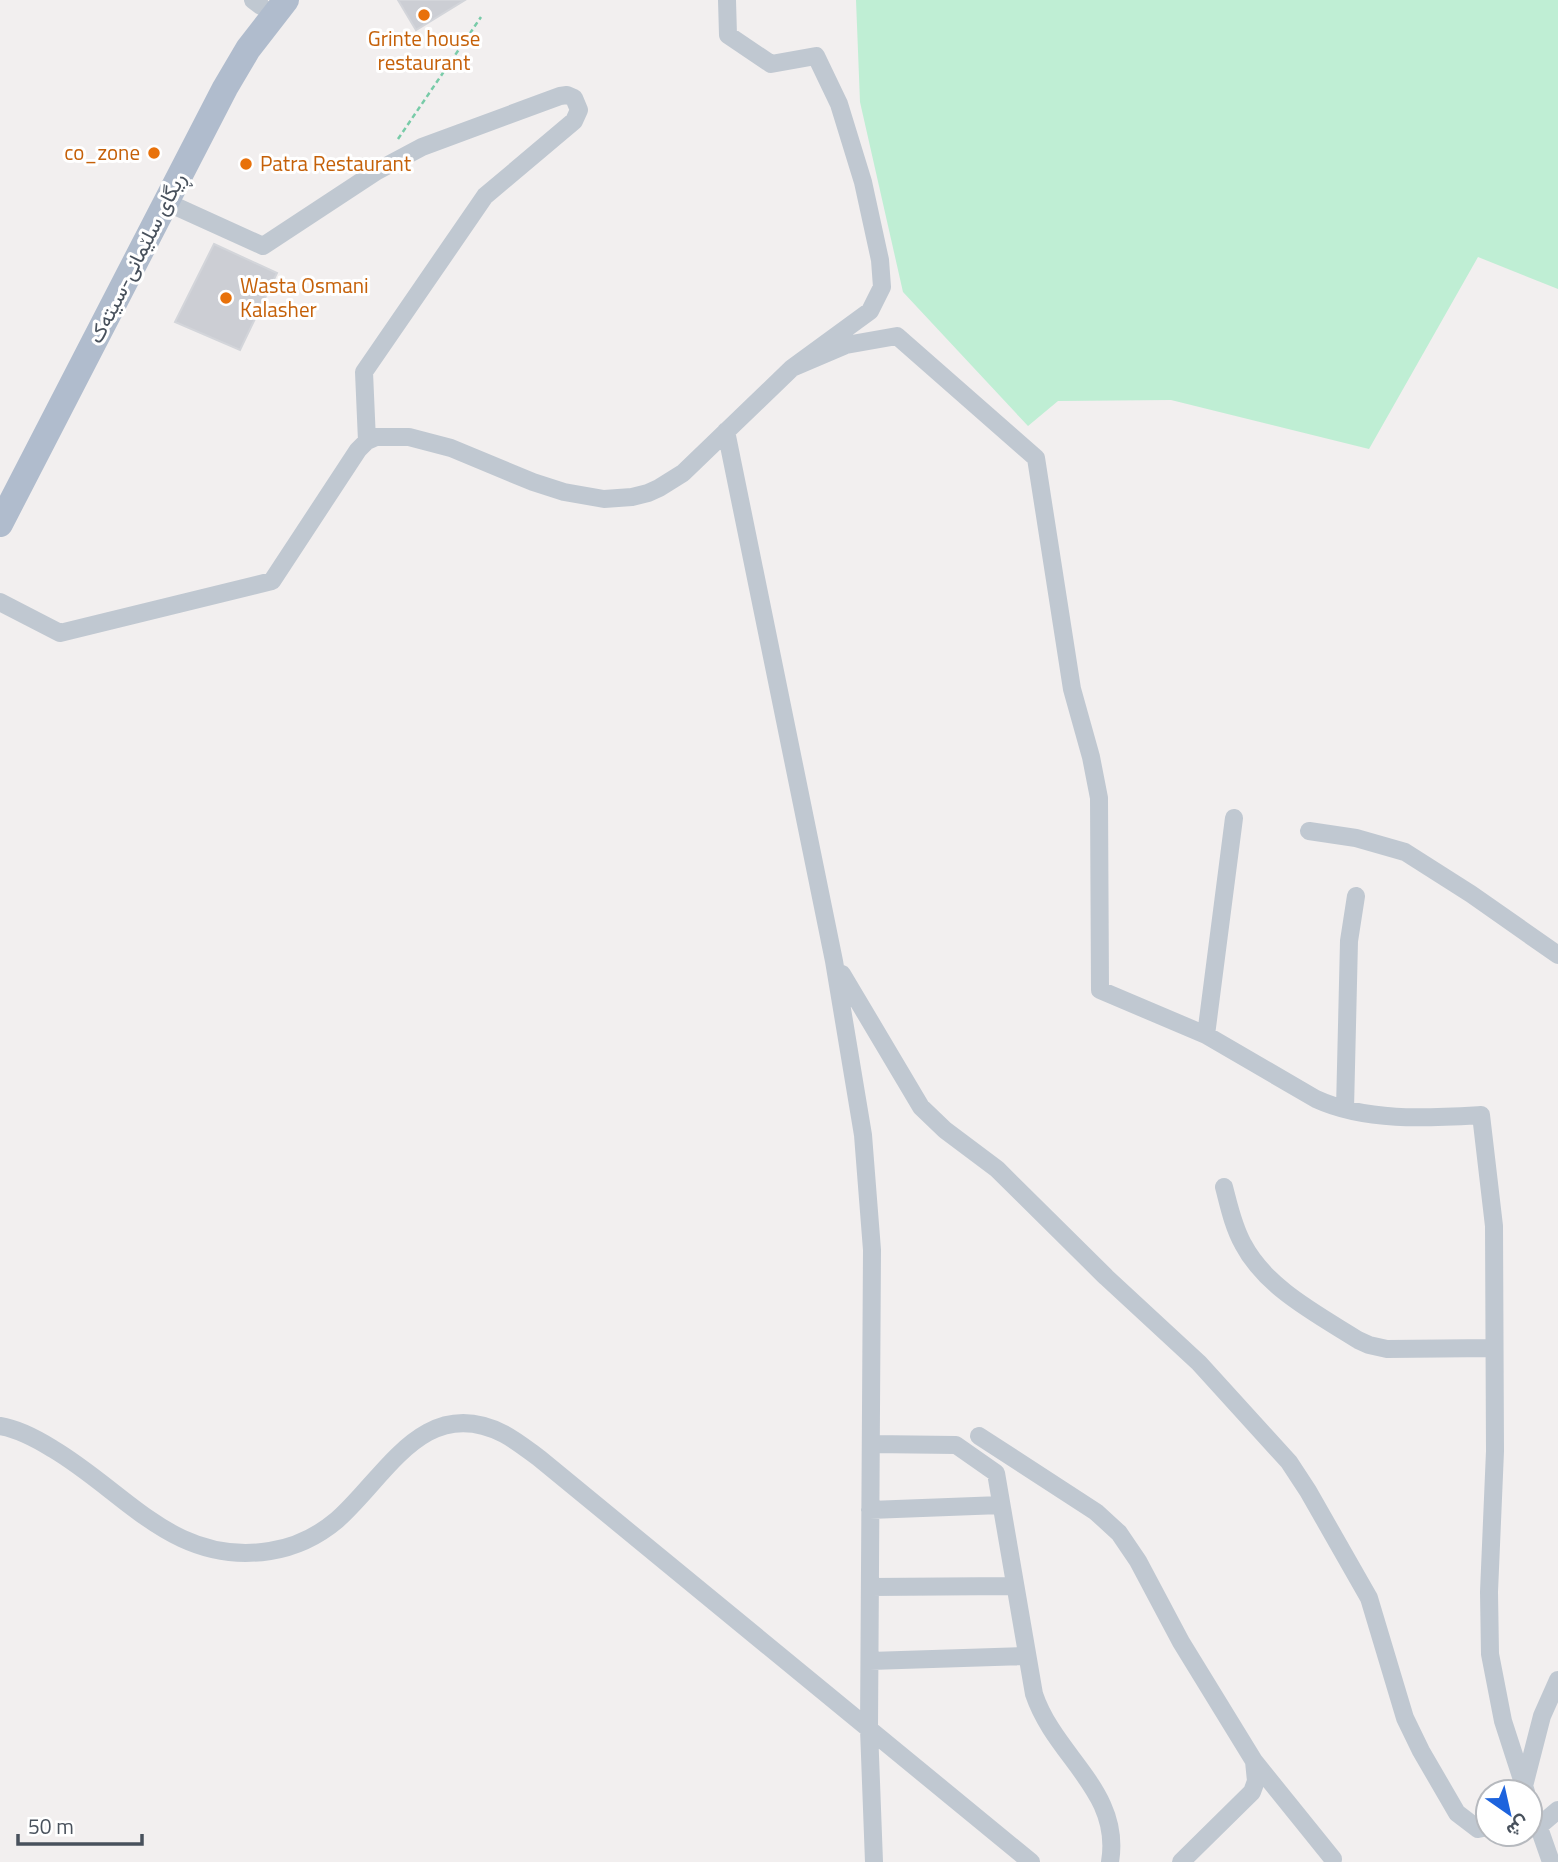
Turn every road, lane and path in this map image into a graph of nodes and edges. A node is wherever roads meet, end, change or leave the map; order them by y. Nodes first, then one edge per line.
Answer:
1 (727, 0) edge
2 (267, 2) edge
3 (481, 17) dead end
4 (377, 171) junction
5 (166, 202) junction
6 (792, 368) junction
7 (726, 431) junction
8 (367, 441) junction
9 (0, 493) edge
10 (0, 524) edge
11 (0, 602) edge
12 (1234, 818) dead end
13 (1309, 831) dead end
14 (1356, 896) dead end
15 (1558, 955) edge
16 (834, 961) junction
17 (1206, 1035) junction
18 (1345, 1109) junction
19 (1224, 1187) dead end
20 (1494, 1348) junction
21 (0, 1426) edge
22 (979, 1436) dead end
23 (871, 1444) junction
24 (1001, 1505) junction
25 (870, 1510) junction
26 (1014, 1586) junction
27 (870, 1587) junction
28 (1026, 1656) junction
29 (870, 1661) junction
30 (1558, 1680) edge
31 (869, 1730) junction
32 (1254, 1761) junction
33 (1522, 1778) edge
34 (1531, 1778) edge
35 (1268, 1779) junction
36 (1245, 1798) junction
37 (1558, 1810) edge
38 (1544, 1822) edge
39 (1474, 1826) edge
40 (1544, 1841) edge
41 (1332, 1859) dead end
42 (874, 1862) edge
43 (1031, 1862) edge
44 (1110, 1862) edge
45 (1181, 1862) edge
46 (1551, 1862) edge

1 - 6 street
2 - 5 main road, ڕیگای سلێمانی-سیتەک
2 - 9 main road, ڕیگای سلێمانی-سیتەک
3 - 4 path
4 - 5 street
4 - 8 street
5 - 10 main road, ڕیگای سلێمانی-سیتەک
6 - 7 street
6 - 17 street
7 - 8 street
7 - 16 street
8 - 11 street
12 - 17 street
13 - 15 street
14 - 18 street
16 - 23 street
16 - 39 street
17 - 18 street
18 - 20 street
19 - 20 street
20 - 33 street
21 - 31 street
22 - 32 street
23 - 24 street
23 - 25 street
24 - 25 street
24 - 26 street
25 - 27 street
26 - 27 street
26 - 28 street
27 - 29 street
28 - 29 street
28 - 44 street
29 - 31 street
30 - 34 street
31 - 42 street
31 - 43 street
32 - 35 street
32 - 36 street
35 - 36 street
35 - 41 street
36 - 45 street
37 - 38 street
40 - 46 street

